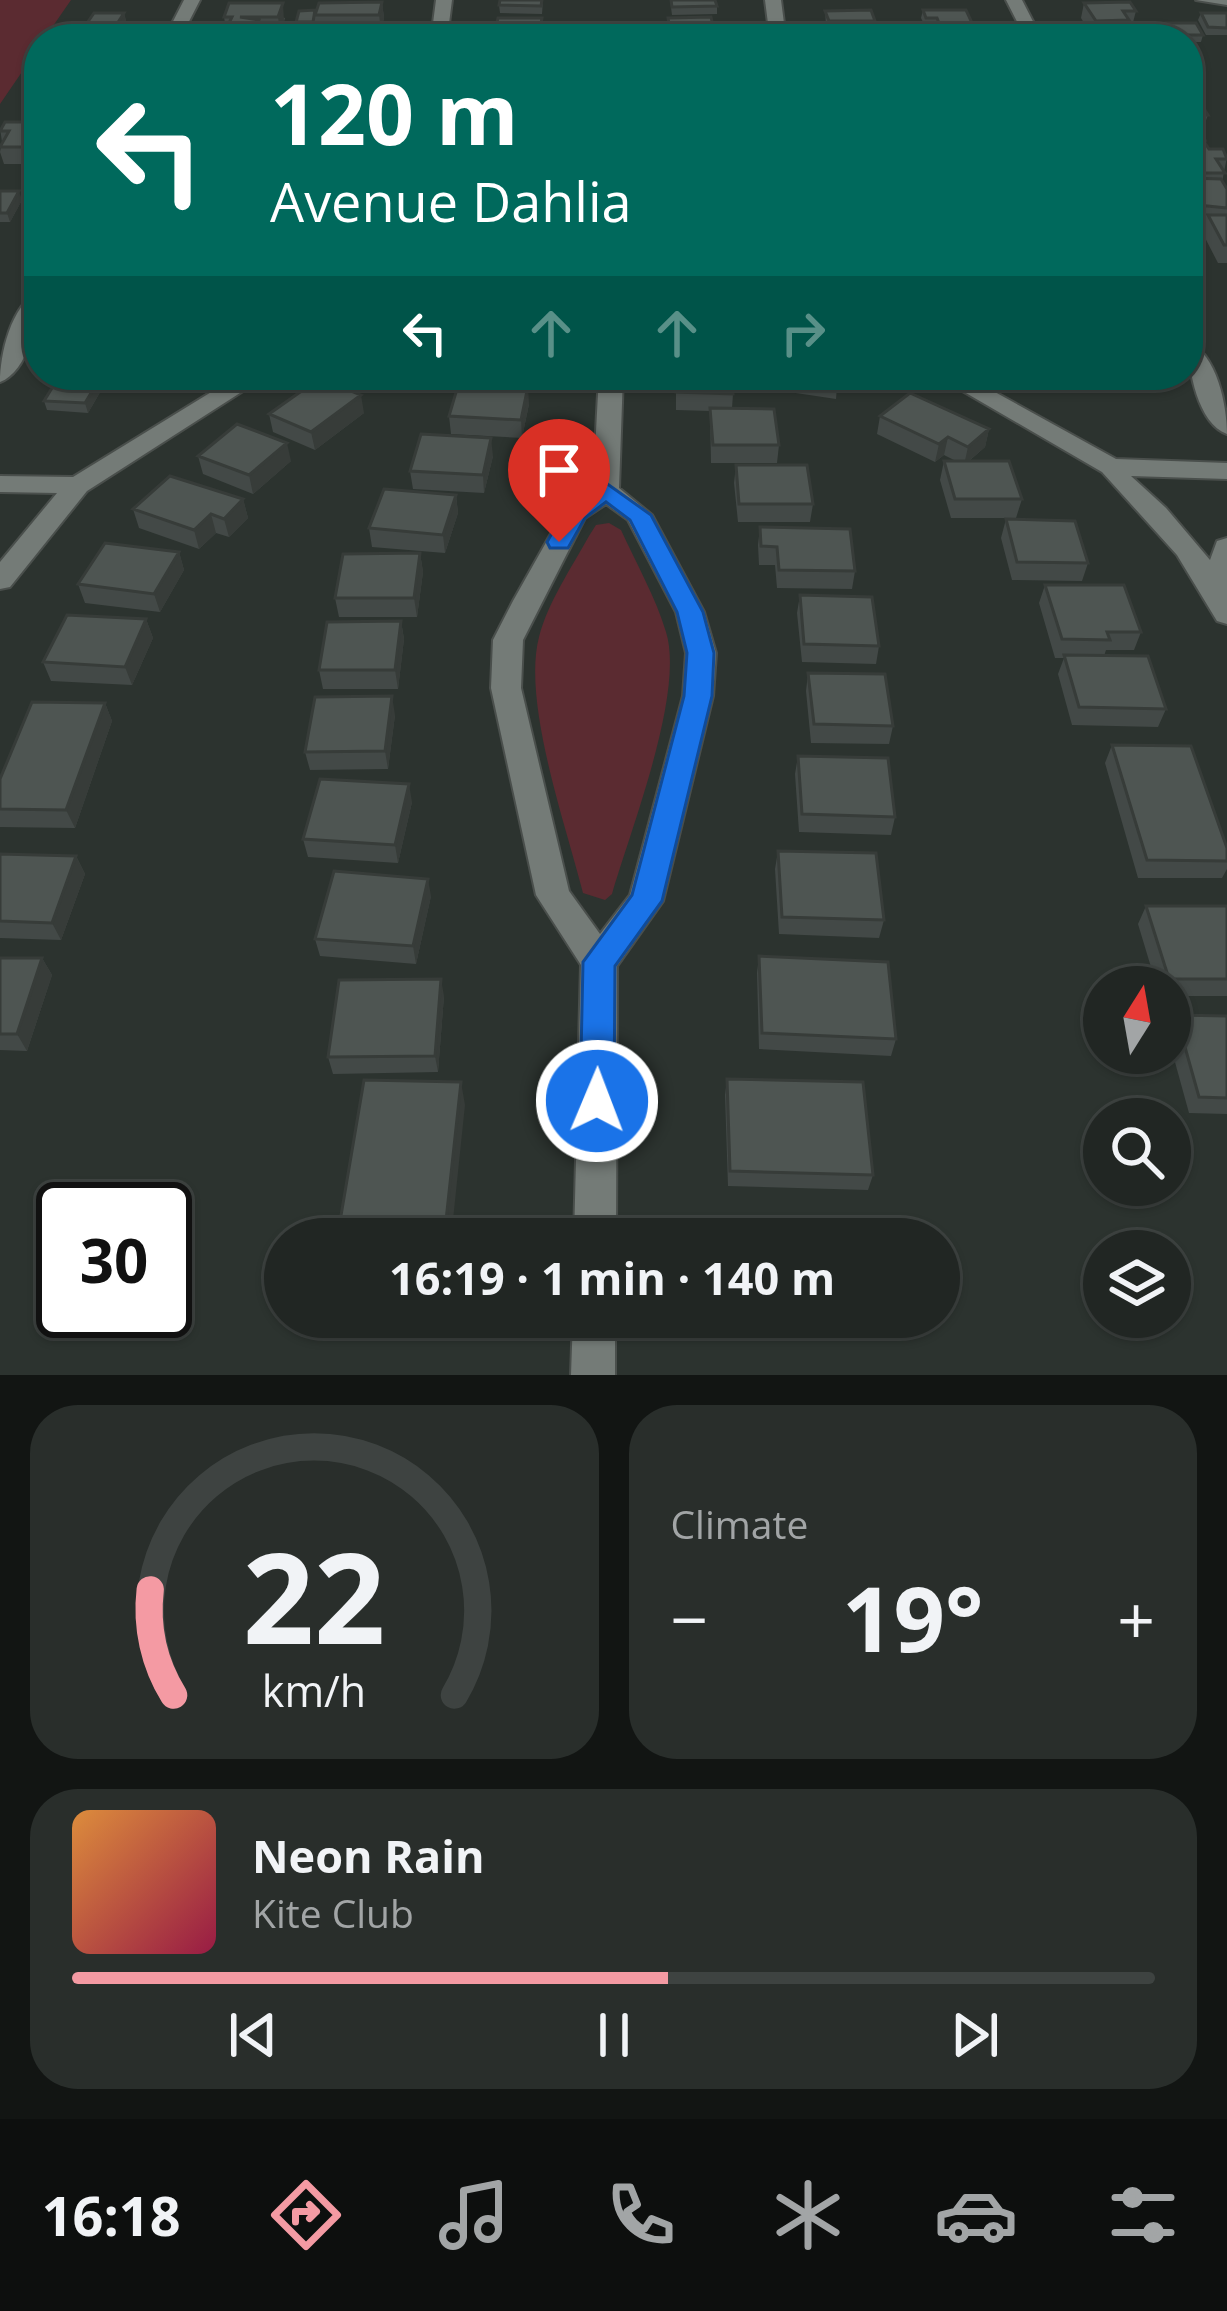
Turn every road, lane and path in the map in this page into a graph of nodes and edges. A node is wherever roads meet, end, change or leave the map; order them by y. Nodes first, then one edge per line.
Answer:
1 (1204, 0) edge
2 (1227, 0) edge
3 (24, 328) edge
4 (0, 375) edge
5 (1203, 379) edge
6 (232, 390) edge
7 (610, 390) edge
8 (974, 390) edge
9 (1227, 427) edge
10 (1111, 466) junction
11 (1227, 471) edge
12 (0, 484) edge
13 (79, 485) junction
14 (606, 491) junction
15 (1227, 547) edge
16 (0, 580) edge
17 (1221, 601) edge
18 (599, 962) junction
19 (595, 1218) edge
20 (594, 1338) edge
21 (593, 1375) edge

1 - 2 street
3 - 4 street
5 - 9 street
6 - 13 street
7 - 14 street
8 - 10 street
10 - 11 street
10 - 17 street
12 - 13 street
13 - 16 street
14 - 18 street
14 - 18 street
15 - 17 street
18 - 19 street
20 - 21 street

